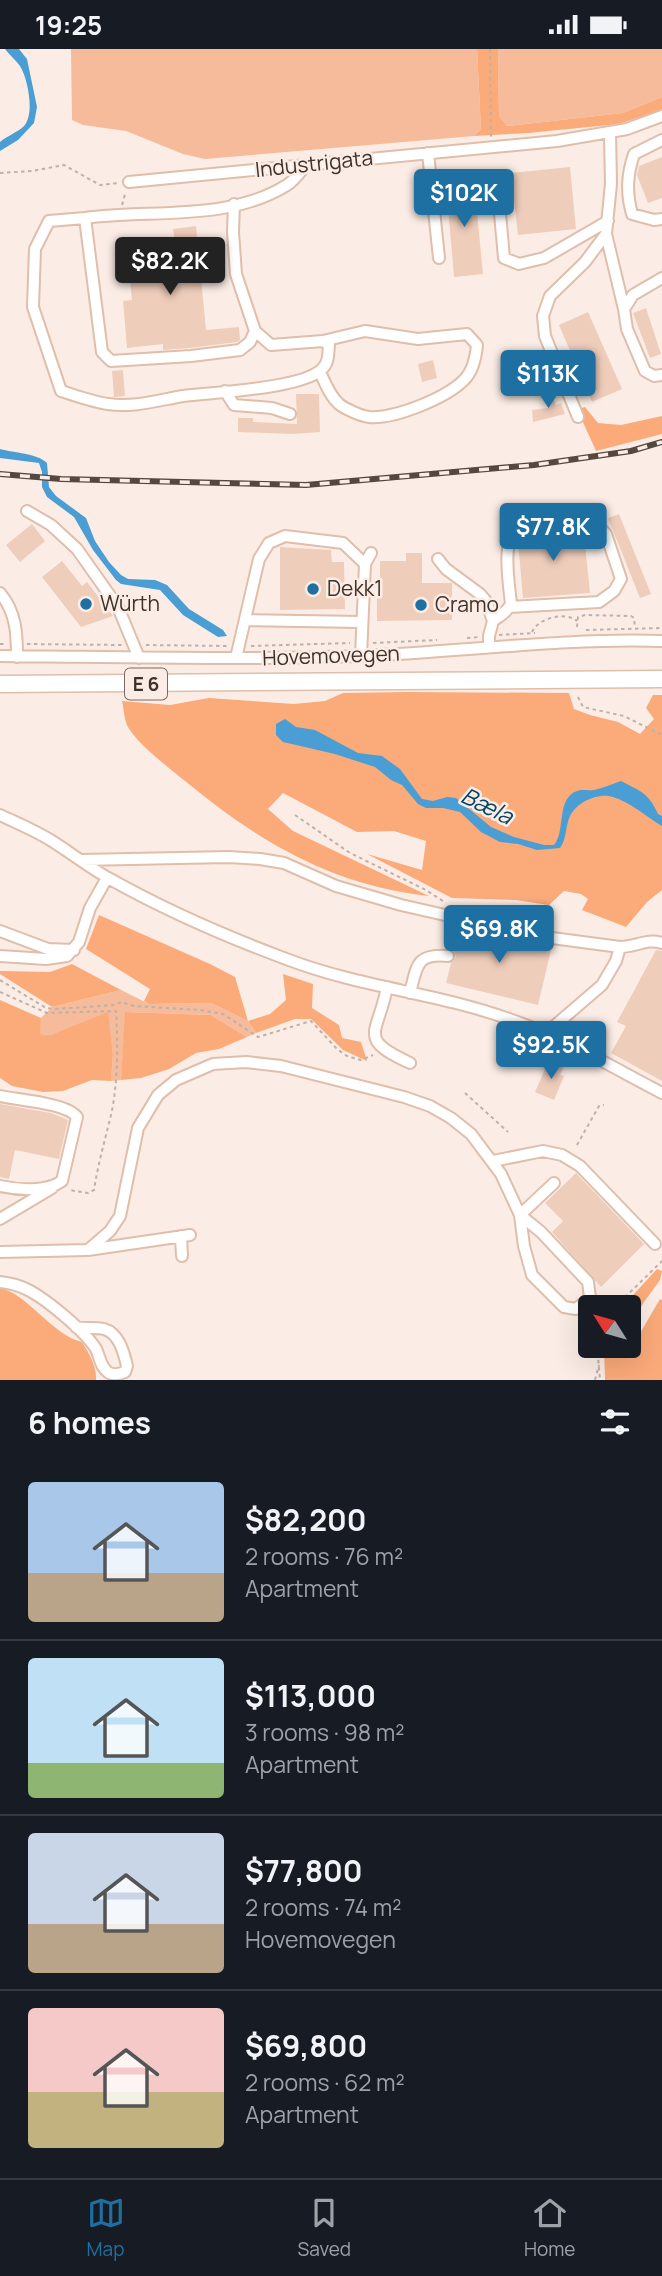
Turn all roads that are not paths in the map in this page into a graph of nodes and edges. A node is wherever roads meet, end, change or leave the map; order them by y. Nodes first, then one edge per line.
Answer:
1 (662, 115) edge
2 (610, 133) junction
3 (662, 140) edge
4 (428, 153) junction
5 (306, 165) junction
6 (497, 180) dead end
7 (129, 182) road end
8 (234, 204) junction
9 (85, 218) junction
10 (662, 219) edge
11 (608, 221) junction
12 (606, 234) junction
13 (439, 258) dead end
14 (662, 278) edge
15 (624, 309) junction
16 (255, 331) junction
17 (323, 341) junction
18 (320, 372) junction
19 (662, 375) edge
20 (225, 391) junction
21 (290, 414) dead end
22 (578, 417) dead end
23 (27, 510) dead end
24 (371, 553) dead end
25 (438, 559) dead end
26 (365, 564) junction
27 (0, 593) edge
28 (509, 607) junction
29 (245, 619) junction
30 (493, 621) junction
31 (361, 622) junction
32 (662, 641) edge
33 (489, 642) junction
34 (0, 656) edge
35 (361, 656) junction
36 (17, 657) junction
37 (139, 658) junction
38 (236, 658) junction
39 (662, 672) edge
40 (662, 679) edge
41 (440, 682) junction
42 (0, 684) edge
43 (662, 688) edge
44 (577, 689) junction
45 (0, 815) edge
46 (81, 860) junction
47 (107, 878) junction
48 (0, 931) edge
49 (662, 943) edge
50 (621, 947) junction
51 (74, 950) junction
52 (0, 956) edge
53 (449, 956) dead end
54 (387, 987) junction
55 (410, 992) junction
56 (545, 1034) junction
57 (410, 1063) dead end
58 (662, 1093) edge
59 (0, 1096) edge
60 (493, 1161) junction
61 (554, 1183) dead end
62 (0, 1186) edge
63 (53, 1187) junction
64 (520, 1215) junction
65 (0, 1219) edge
66 (655, 1244) dead end
67 (88, 1250) junction
68 (0, 1252) edge
69 (182, 1256) dead end
70 (0, 1282) edge
71 (76, 1327) junction
72 (109, 1376) edge

1 - 2 street, Industrigata
2 - 4 street, Industrigata
2 - 11 street
3 - 10 street
4 - 5 street, Industrigata
4 - 13 street
5 - 7 street, Industrigata
5 - 8 street
6 - 11 street
8 - 9 street
8 - 16 street
9 - 16 street
9 - 20 street
11 - 12 street
12 - 15 street
12 - 22 street
14 - 15 street
15 - 19 street
16 - 17 street
17 - 18 street
17 - 18 street
18 - 20 street
20 - 21 street
23 - 37 street
24 - 26 street
25 - 30 street
26 - 29 street
26 - 31 street
27 - 36 street
28 - 28 street
28 - 30 street
29 - 31 street
29 - 38 street
30 - 33 street
31 - 35 street
32 - 33 street, Hovemovegen
33 - 35 street, Hovemovegen
34 - 36 street, Hovemovegen
35 - 38 street, Hovemovegen
36 - 37 street, Hovemovegen
37 - 38 street, Hovemovegen
39 - 41 highway
40 - 44 highway, E 6
41 - 42 highway, E 6
41 - 44 highway, E 6
43 - 44 highway
45 - 46 street
46 - 47 street
46 - 50 street
47 - 51 street
47 - 54 street
48 - 51 street
49 - 50 street
50 - 56 street
51 - 52 street
53 - 55 street
54 - 55 street
54 - 57 street
55 - 56 street
56 - 58 street
59 - 63 street
60 - 64 street
60 - 66 street
60 - 67 street
61 - 64 street
62 - 63 street
63 - 65 street
64 - 64 street
67 - 68 street
67 - 69 street
70 - 71 street
71 - 72 street
71 - 72 street

